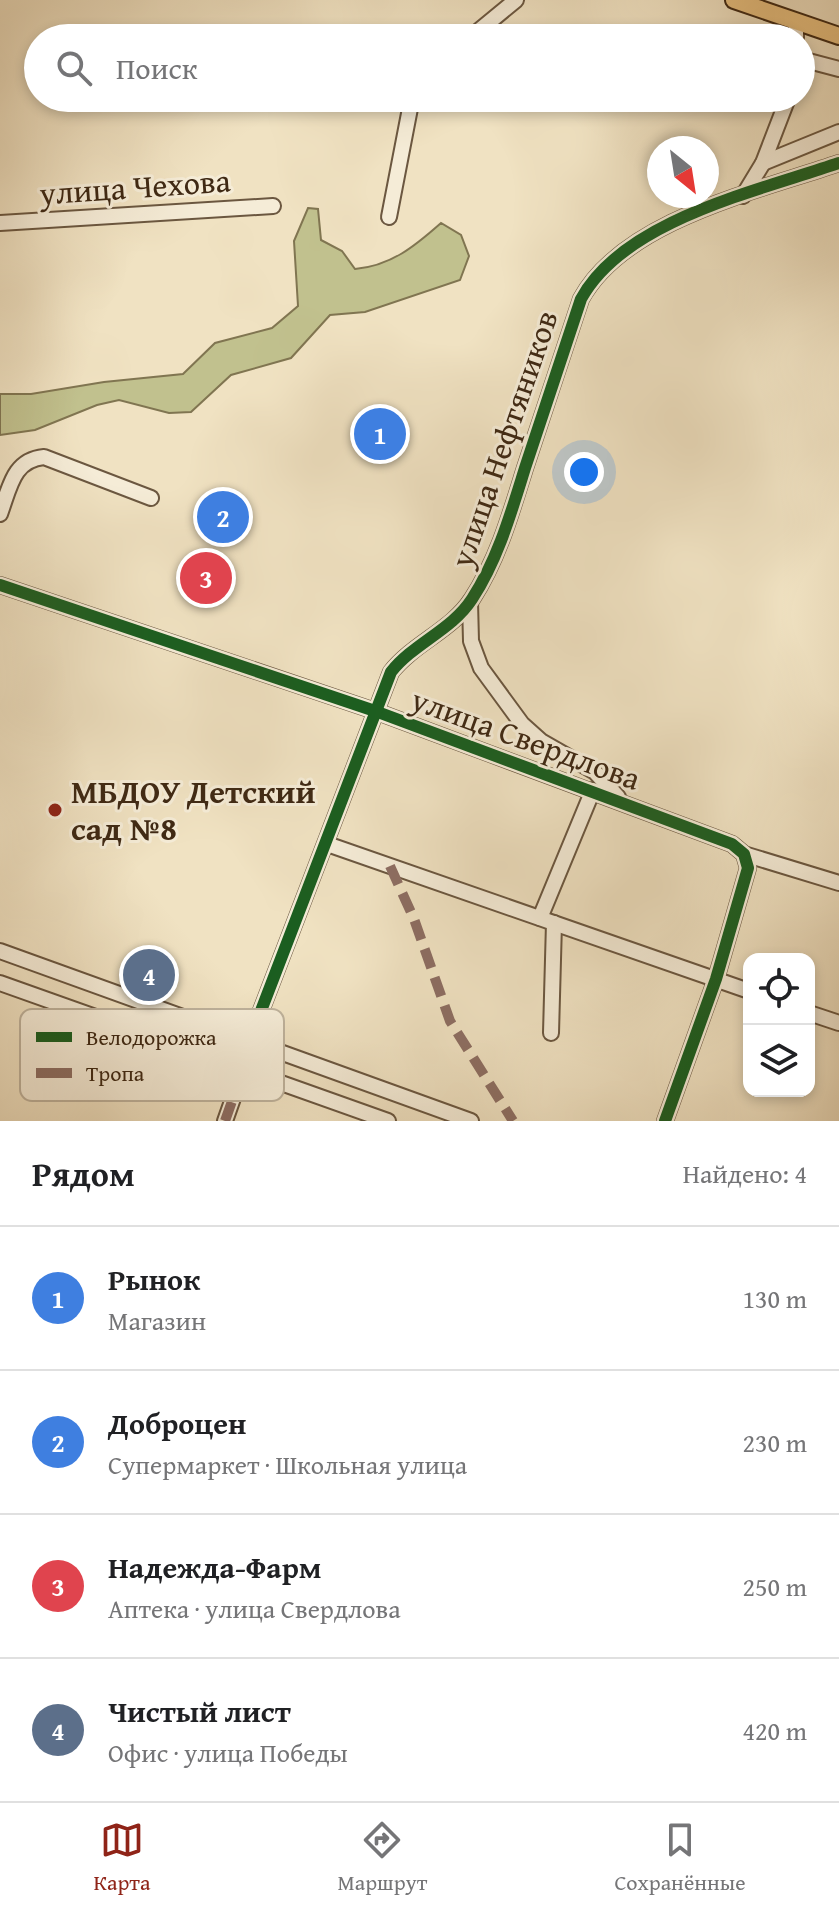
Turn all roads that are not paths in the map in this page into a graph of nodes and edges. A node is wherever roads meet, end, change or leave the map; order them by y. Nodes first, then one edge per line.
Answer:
1 (516, 0) edge
2 (734, 0) edge
3 (487, 24) edge
4 (784, 24) edge
5 (815, 33) edge
6 (839, 36) edge
7 (815, 63) edge
8 (839, 69) edge
9 (409, 112) edge
10 (783, 112) edge
11 (839, 132) edge
12 (763, 163) junction
13 (839, 163) edge
14 (743, 196) junction
15 (273, 206) dead end
16 (389, 217) dead end
17 (0, 223) edge
18 (151, 498) dead end
19 (0, 514) edge
20 (0, 585) edge
21 (470, 602) junction
22 (375, 711) junction
23 (593, 790) junction
24 (621, 801) junction
25 (327, 844) junction
26 (746, 861) junction
27 (839, 883) edge
28 (547, 921) junction
29 (0, 951) edge
30 (716, 979) junction
31 (0, 983) edge
32 (743, 989) edge
33 (72, 1009) edge
34 (163, 1009) edge
35 (262, 1009) edge
36 (815, 1015) edge
37 (839, 1023) edge
38 (551, 1033) dead end
39 (284, 1052) edge
40 (284, 1087) edge
41 (231, 1101) edge
42 (356, 1116) edge
43 (225, 1121) edge
44 (388, 1121) edge
45 (471, 1121) edge
46 (665, 1121) edge

1 - 3 street
2 - 4 main road
5 - 6 main road
7 - 8 street
9 - 16 street
10 - 12 street
11 - 12 street
12 - 14 street
13 - 14 street, улица Нефтяников
14 - 21 street, улица Нефтяников
15 - 17 street, улица Чехова
18 - 19 street
20 - 22 street, улица Свердлова
21 - 22 street, улица Нефтяников
21 - 24 street
22 - 23 street, улица Свердлова
22 - 25 street, улица Нефтяников
23 - 24 street, улица Свердлова
23 - 28 street
24 - 26 street, улица Свердлова
25 - 28 street
25 - 35 street, улица Нефтяников
26 - 27 street, улица Свердлова
26 - 30 street
28 - 30 street
28 - 38 street
29 - 34 street
30 - 32 street
30 - 46 street
31 - 33 street
36 - 37 street
39 - 45 street
40 - 42 street
41 - 43 street, улица Нефтяников
42 - 44 street

